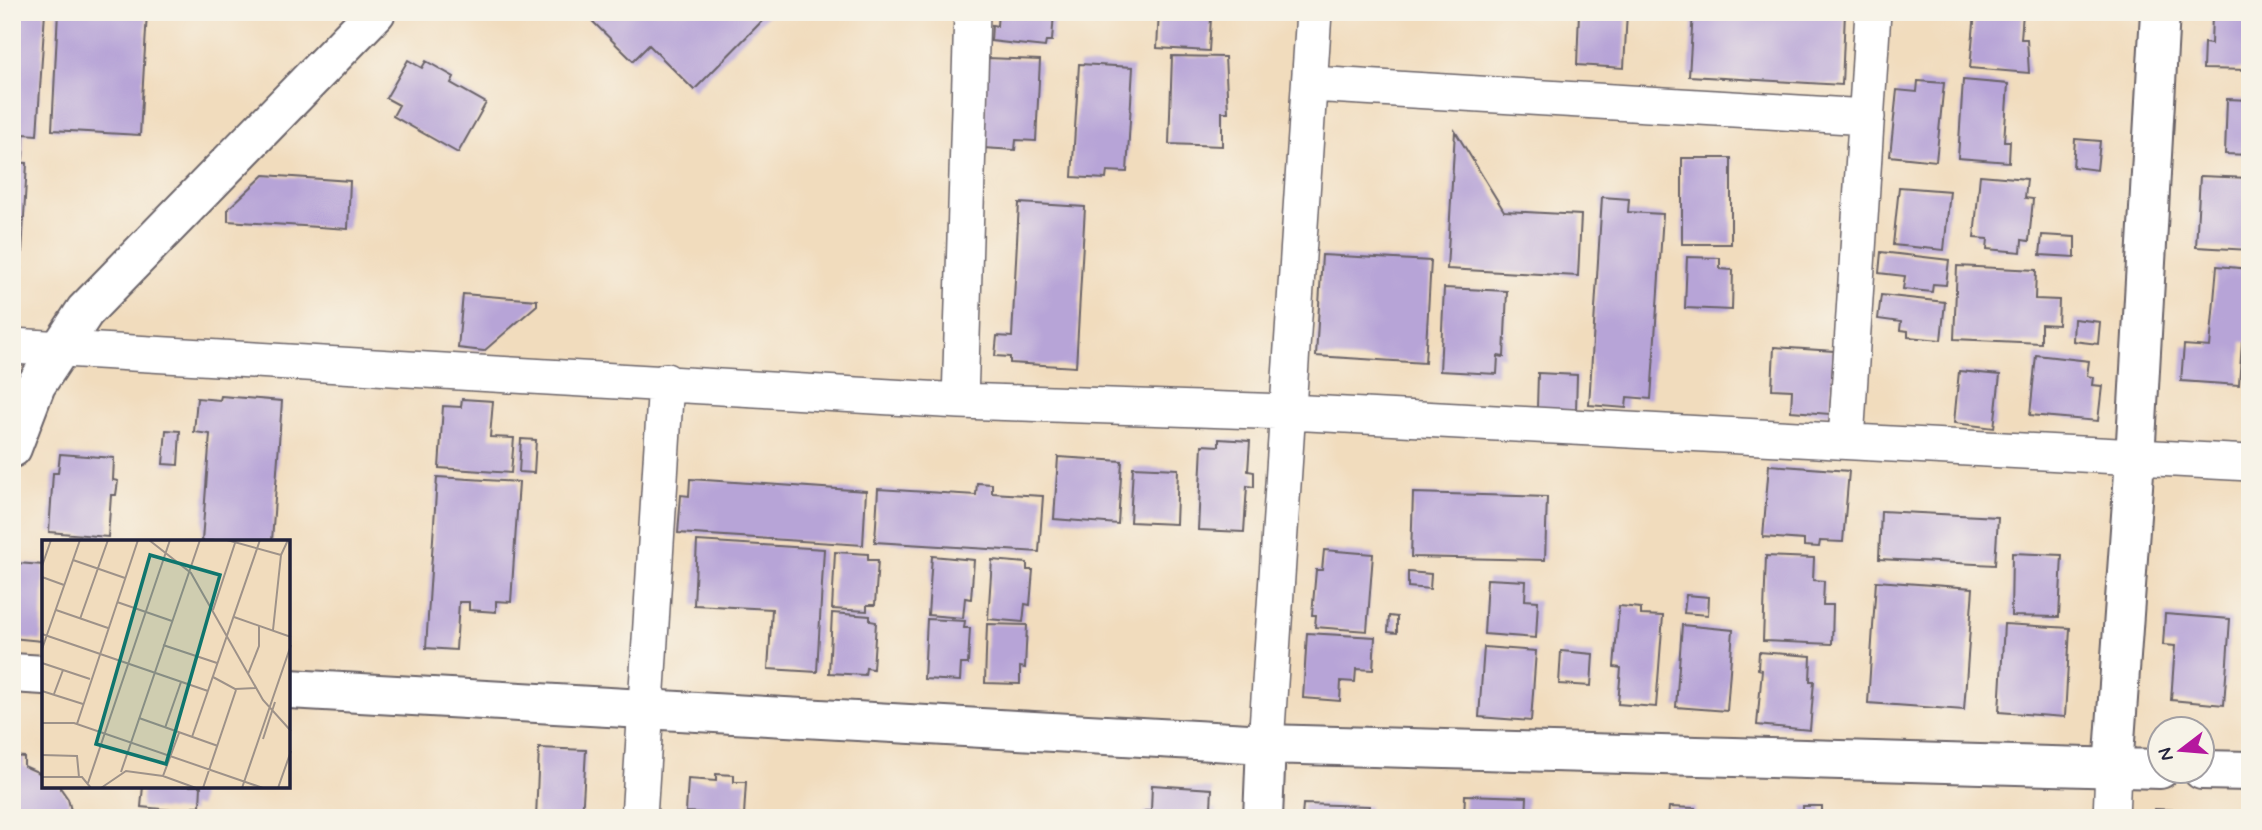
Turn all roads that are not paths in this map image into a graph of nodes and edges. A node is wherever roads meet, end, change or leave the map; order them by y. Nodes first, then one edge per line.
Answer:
1 (376, 12) edge
2 (972, 12) edge
3 (1314, 12) edge
4 (1873, 12) edge
5 (2160, 12) edge
6 (1311, 84) junction
7 (1867, 117) junction
8 (12, 346) edge
9 (58, 349) junction
10 (666, 381) junction
11 (960, 401) junction
12 (1289, 412) junction
13 (1846, 441) junction
14 (12, 448) edge
15 (2135, 459) junction
16 (2250, 463) edge
17 (12, 673) edge
18 (42, 675) edge
19 (290, 689) edge
20 (644, 710) junction
21 (1266, 744) junction
22 (2113, 769) junction
23 (2146, 769) edge
24 (2216, 770) edge
25 (2250, 771) edge
26 (639, 818) edge
27 (1263, 818) edge
28 (2111, 818) edge

1 - 9 street
2 - 11 street
3 - 6 street
4 - 7 street
5 - 15 street
6 - 7 street
6 - 12 street
7 - 13 street
8 - 9 street
9 - 10 street
9 - 14 street
10 - 11 street
10 - 20 street
11 - 12 street
12 - 13 street
12 - 21 street
13 - 15 street
15 - 16 street
15 - 22 street
17 - 18 street
19 - 20 street
20 - 21 street
20 - 26 street
21 - 22 street
21 - 27 street
22 - 23 street
22 - 28 street
24 - 25 street

